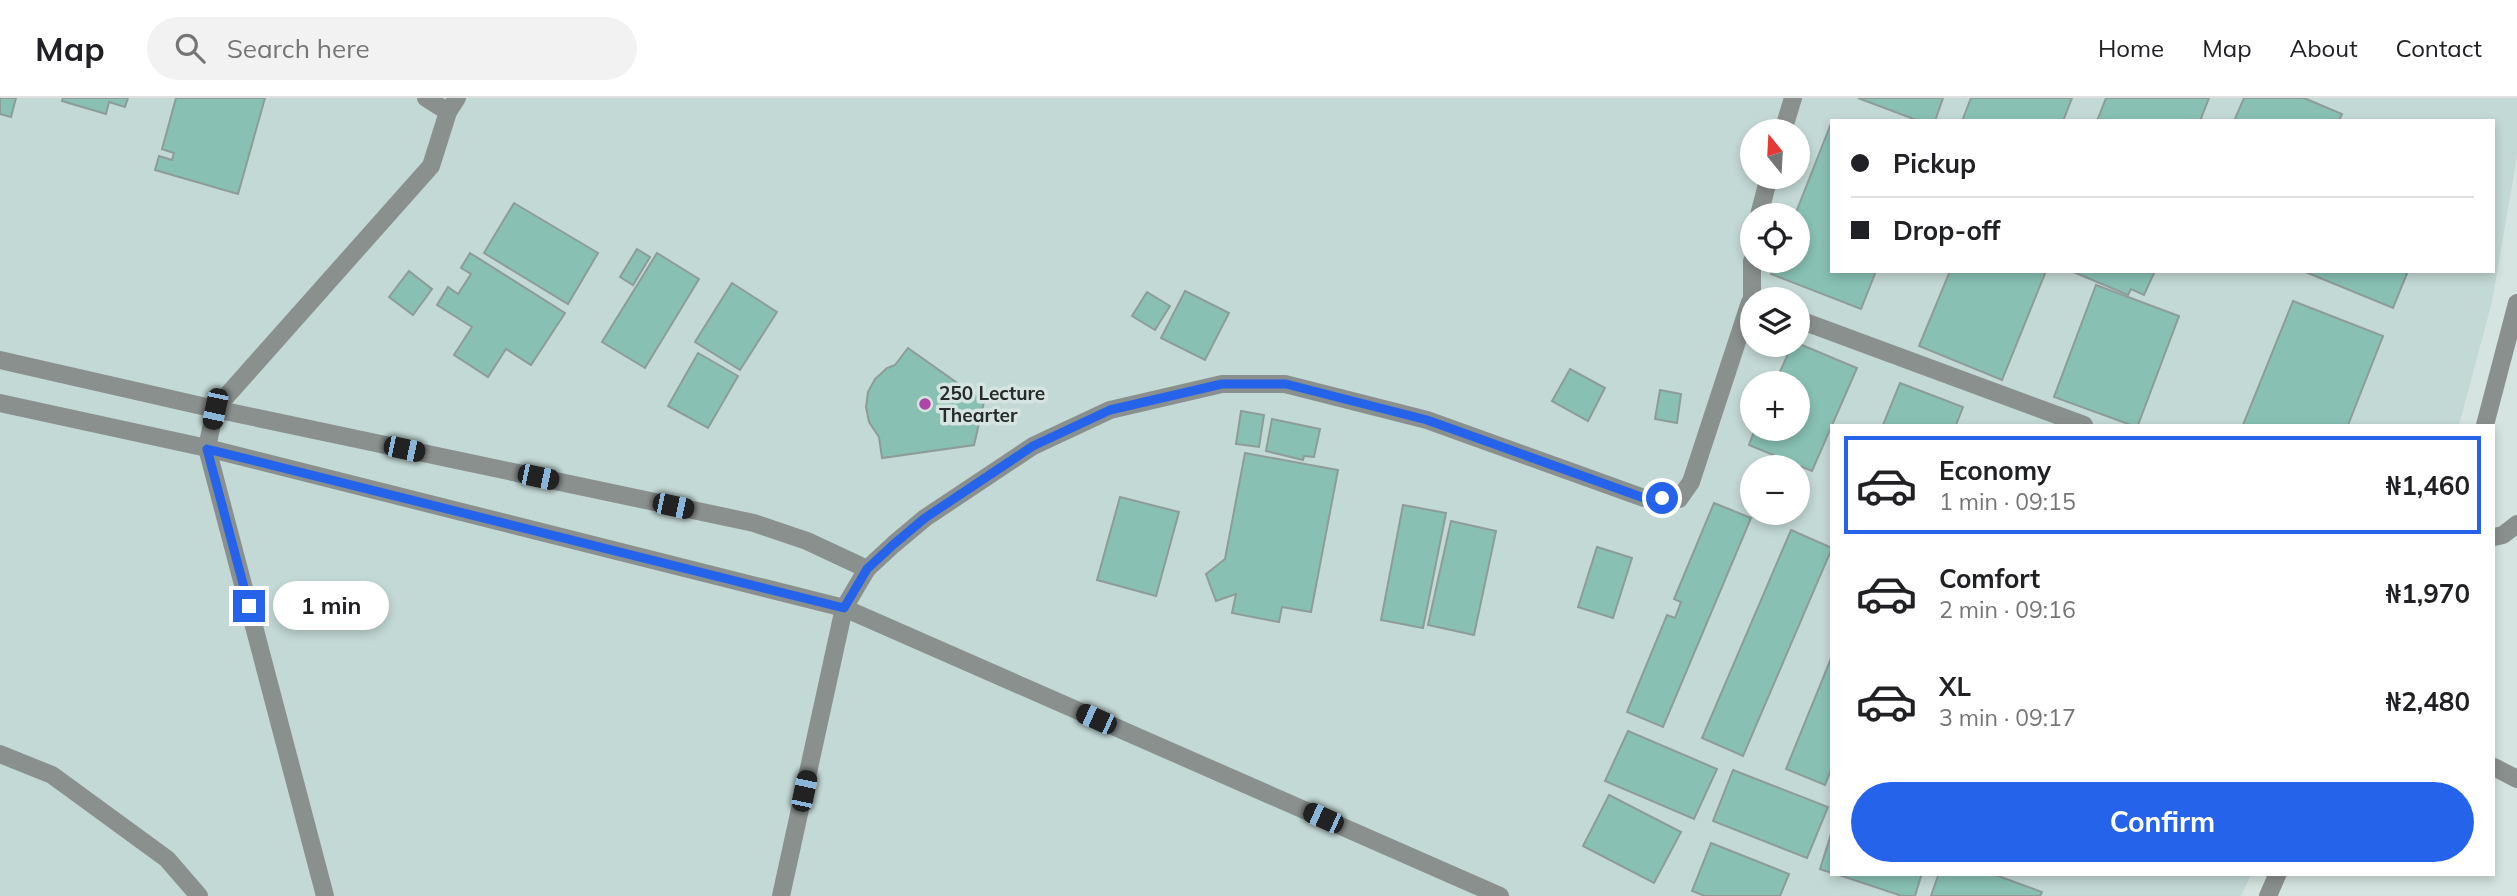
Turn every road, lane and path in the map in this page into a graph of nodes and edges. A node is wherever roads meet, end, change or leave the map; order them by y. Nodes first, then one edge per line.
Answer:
1 (426, 98) edge
2 (1793, 98) edge
3 (453, 105) edge
4 (1787, 119) edge
5 (2517, 303) edge
6 (1810, 324) edge
7 (1740, 335) edge
8 (0, 360) edge
9 (0, 403) edge
10 (215, 409) junction
11 (2081, 424) edge
12 (2485, 424) edge
13 (207, 449) junction
14 (2517, 524) edge
15 (2495, 537) edge
16 (867, 569) junction
17 (844, 608) junction
18 (0, 754) edge
19 (2495, 768) edge
20 (2517, 779) edge
21 (2277, 876) edge
22 (199, 896) edge
23 (325, 896) edge
24 (781, 896) edge
25 (1500, 896) edge
26 (2267, 896) edge

1 - 3 street
2 - 4 street
3 - 10 street
5 - 12 street
6 - 11 street
7 - 16 street
8 - 10 street
9 - 13 street
10 - 13 street
10 - 16 street
13 - 17 street
13 - 23 street
14 - 15 street
16 - 17 street
17 - 24 street
17 - 25 street
18 - 22 street
19 - 20 street
21 - 26 street

